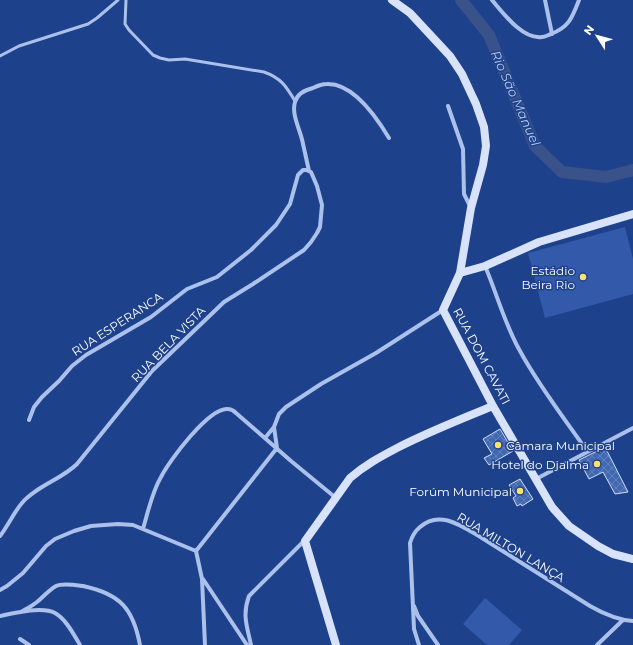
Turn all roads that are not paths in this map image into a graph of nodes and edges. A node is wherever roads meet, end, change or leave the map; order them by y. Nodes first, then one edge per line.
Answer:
1 (118, 0) edge
2 (126, 0) edge
3 (392, 0) edge
4 (492, 0) edge
5 (545, 0) edge
6 (579, 0) edge
7 (552, 34) junction
8 (0, 56) edge
9 (295, 100) junction
10 (448, 106) dead end
11 (389, 138) dead end
12 (309, 171) junction
13 (471, 208) junction
14 (633, 214) edge
15 (485, 266) junction
16 (460, 273) junction
17 (443, 310) junction
18 (493, 406) junction
19 (29, 420) dead end
20 (274, 427) junction
21 (633, 428) edge
22 (265, 438) junction
23 (277, 448) junction
24 (587, 451) junction
25 (536, 479) junction
26 (336, 498) junction
27 (143, 529) junction
28 (0, 536) edge
29 (305, 541) junction
30 (196, 551) junction
31 (633, 559) edge
32 (202, 579) junction
33 (0, 590) edge
34 (413, 605) junction
35 (21, 612) junction
36 (0, 616) edge
37 (623, 620) junction
38 (633, 621) edge
39 (20, 639) dead end
40 (29, 645) edge
41 (80, 645) edge
42 (140, 645) edge
43 (204, 645) edge
44 (247, 645) edge
45 (252, 645) edge
46 (336, 645) edge
47 (418, 645) edge
48 (438, 645) edge
49 (597, 645) edge

1 - 8 lane
2 - 9 lane
3 - 13 main road, RUA DOM CAVATI
4 - 7 street
5 - 7 street
6 - 7 street
9 - 11 street
9 - 12 street, RUA BELA VISTA
10 - 13 street
12 - 19 street, RUA ESPERANCA
12 - 28 street, RUA BELA VISTA
13 - 16 main road, RUA DOM CAVATI
14 - 15 main road
15 - 16 main road
15 - 24 street
16 - 17 main road, RUA DOM CAVATI
17 - 18 main road, RUA DOM CAVATI
17 - 20 street
18 - 25 main road, RUA DOM CAVATI
18 - 26 main road
20 - 22 street
20 - 23 street
21 - 24 street
22 - 23 street
22 - 27 street
23 - 26 street
23 - 30 street
24 - 25 street
25 - 31 main road, RUA DOM CAVATI
26 - 29 main road
27 - 30 street
27 - 33 street
29 - 45 street
29 - 46 main road
30 - 32 street
32 - 43 street
32 - 44 street
34 - 37 street, RUA MILTON LANÇA
34 - 47 street, RUA MILTON LANÇA
34 - 48 street
35 - 36 street
35 - 41 street
35 - 42 street
37 - 38 street, RUA MILTON LANÇA
37 - 49 street
39 - 40 street

